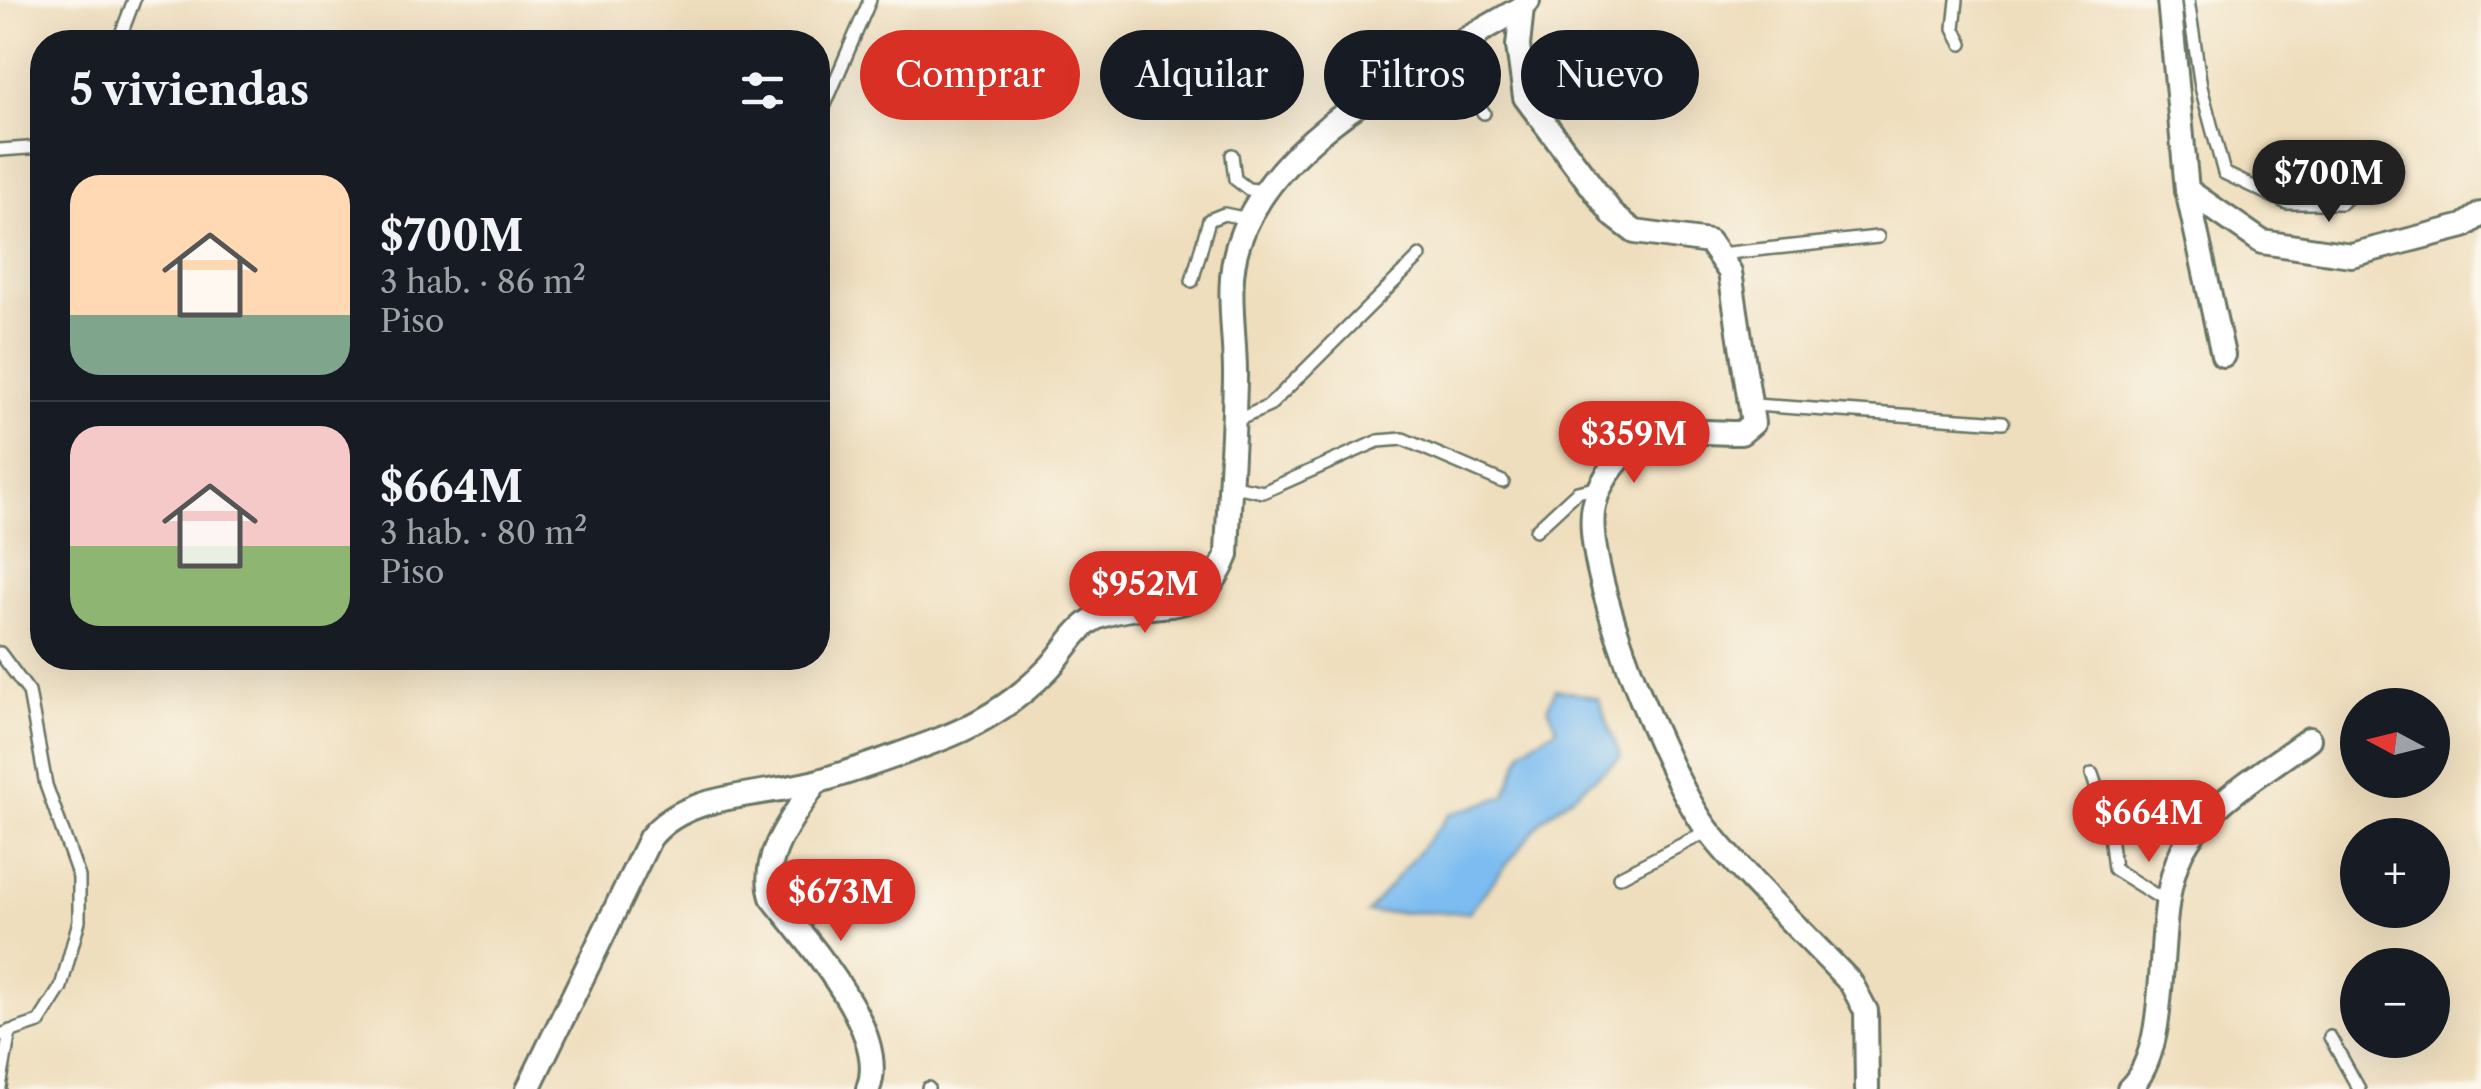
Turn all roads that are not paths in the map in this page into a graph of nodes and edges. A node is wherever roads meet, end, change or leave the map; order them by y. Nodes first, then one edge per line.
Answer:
1 (134, 0) edge
2 (870, 0) edge
3 (1957, 0) edge
4 (2169, 0) edge
5 (2188, 0) edge
6 (1526, 4) edge
7 (123, 30) edge
8 (1483, 30) edge
9 (1962, 44) dead end
10 (830, 93) edge
11 (1338, 120) edge
12 (30, 148) edge
13 (0, 150) edge
14 (1232, 155) dead end
15 (2375, 176) dead end
16 (2186, 190) junction
17 (1266, 191) junction
18 (2481, 214) edge
19 (1248, 219) junction
20 (1878, 237) dead end
21 (1719, 254) junction
22 (1420, 256) dead end
23 (1192, 281) dead end
24 (2223, 356) dead end
25 (1754, 405) junction
26 (1233, 422) junction
27 (2004, 422) dead end
28 (1503, 482) dead end
29 (1230, 484) junction
30 (1600, 488) junction
31 (1536, 530) dead end
32 (0, 653) edge
33 (2308, 739) dead end
34 (2092, 774) dead end
35 (816, 782) junction
36 (1708, 831) junction
37 (1618, 877) dead end
38 (2165, 901) junction
39 (5, 1033) edge
40 (2330, 1037) dead end
41 (0, 1087) edge
42 (528, 1089) edge
43 (868, 1089) edge
44 (1867, 1089) edge
45 (2129, 1089) edge
46 (2359, 1089) edge

1 - 7 lane
2 - 10 lane
3 - 9 lane
4 - 16 street
5 - 15 lane
6 - 8 street
6 - 21 street
11 - 17 street
12 - 13 lane
14 - 17 lane
16 - 18 street
16 - 24 street
17 - 19 street
19 - 23 lane
19 - 26 street
20 - 21 lane
21 - 25 street
22 - 26 lane
25 - 27 lane
25 - 30 street
26 - 29 street
28 - 29 lane
29 - 35 street
30 - 31 lane
30 - 36 street
32 - 39 lane
33 - 38 street
34 - 38 lane
35 - 42 street
35 - 43 street
36 - 37 lane
36 - 44 street
38 - 45 street
39 - 41 lane
40 - 46 lane

